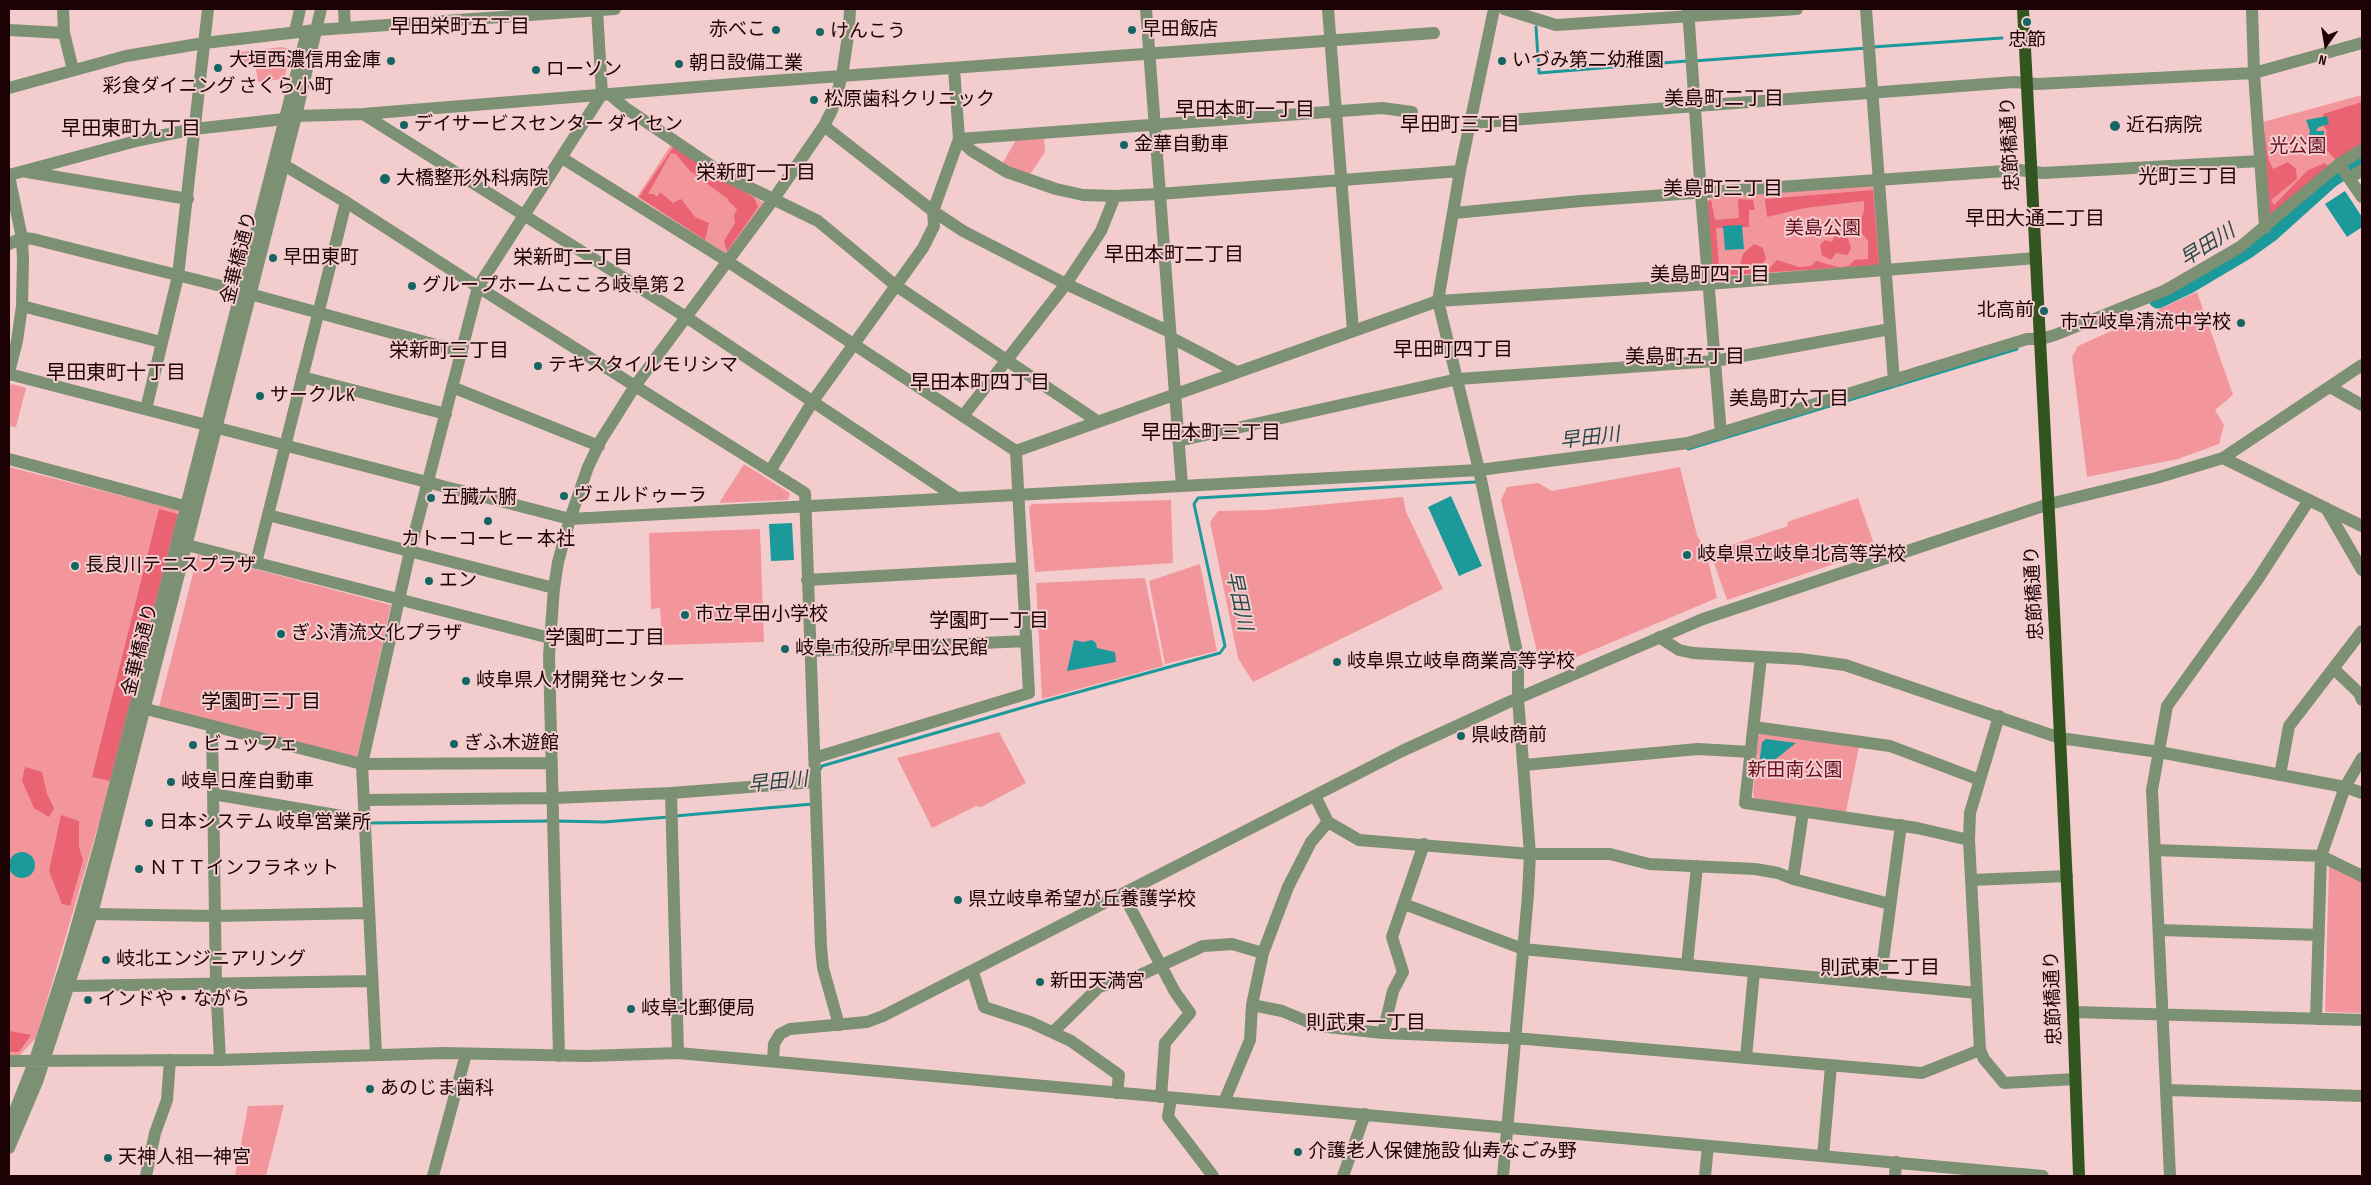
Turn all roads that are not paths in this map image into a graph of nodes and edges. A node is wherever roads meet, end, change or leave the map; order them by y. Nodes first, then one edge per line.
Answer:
1 (63, 9) edge
2 (208, 9) edge
3 (300, 9) edge
4 (312, 9) edge
5 (321, 9) edge
6 (344, 9) edge
7 (615, 9) edge
8 (850, 9) edge
9 (1146, 9) edge
10 (1328, 9) edge
11 (1494, 9) edge
12 (1504, 9) edge
13 (1798, 9) edge
14 (1866, 9) edge
15 (2022, 9) edge
16 (2252, 9) edge
17 (597, 10) edge
18 (1688, 13) edge
19 (345, 28) junction
20 (9, 30) edge
21 (306, 31) junction
22 (1434, 32) dead end
23 (64, 33) junction
24 (1331, 38) junction
25 (204, 43) junction
26 (2362, 43) edge
27 (1149, 52) junction
28 (954, 68) junction
29 (74, 70) junction
30 (2254, 73) junction
31 (842, 76) junction
32 (2026, 83) junction
33 (9, 88) edge
34 (1873, 92) junction
35 (606, 94) junction
36 (1696, 105) junction
37 (1337, 111) junction
38 (1412, 112) dead end
39 (363, 114) junction
40 (290, 118) junction
41 (1471, 123) junction
42 (1155, 124) junction
43 (824, 126) junction
44 (194, 129) junction
45 (959, 139) junction
46 (2362, 150) edge
47 (562, 158) junction
48 (2260, 161) junction
49 (284, 165) junction
50 (2362, 170) edge
51 (22, 171) junction
52 (1460, 171) junction
53 (2031, 171) junction
54 (2345, 171) junction
55 (9, 176) edge
56 (1341, 179) junction
57 (1880, 180) junction
58 (1159, 194) junction
59 (1701, 194) junction
60 (1115, 196) junction
61 (2362, 197) edge
62 (188, 199) junction
63 (773, 200) junction
64 (346, 202) junction
65 (934, 211) junction
66 (1454, 213) junction
67 (524, 216) junction
68 (2265, 228) junction
69 (22, 238) junction
70 (9, 244) edge
71 (2036, 258) junction
72 (727, 261) junction
73 (1886, 270) junction
74 (178, 276) junction
75 (1066, 284) junction
76 (1709, 284) junction
77 (895, 285) junction
78 (478, 287) junction
79 (246, 292) junction
80 (1438, 300) junction
81 (22, 306) junction
82 (319, 312) junction
83 (686, 318) junction
84 (1890, 329) junction
85 (1353, 331) junction
86 (1171, 335) junction
87 (2040, 339) junction
88 (161, 342) junction
89 (853, 343) junction
90 (462, 352) junction
91 (1007, 360) junction
92 (1715, 361) junction
93 (2362, 365) edge
94 (1237, 372) junction
95 (9, 373) edge
96 (302, 378) junction
97 (1458, 379) junction
98 (1894, 381) junction
99 (634, 386) junction
100 (452, 387) junction
101 (2330, 387) junction
102 (1175, 394) junction
103 (813, 401) junction
104 (2362, 405) edge
105 (146, 409) junction
106 (446, 414) junction
107 (963, 416) junction
108 (1098, 421) junction
109 (212, 427) junction
110 (1721, 434) junction
111 (1178, 441) junction
112 (285, 446) junction
113 (599, 446) junction
114 (1016, 451) junction
115 (2223, 458) junction
116 (9, 460) edge
117 (770, 471) junction
118 (1480, 476) junction
119 (429, 482) junction
120 (1182, 486) junction
121 (1018, 495) junction
122 (957, 498) junction
123 (2308, 500) junction
124 (2049, 504) junction
125 (805, 505) junction
126 (188, 507) junction
127 (2326, 508) junction
128 (268, 515) junction
129 (570, 519) junction
130 (2362, 526) edge
131 (187, 545) junction
132 (410, 551) junction
133 (256, 563) junction
134 (1022, 568) junction
135 (2362, 570) edge
136 (808, 580) junction
137 (554, 588) junction
138 (398, 599) junction
139 (2362, 632) edge
140 (550, 638) junction
141 (1659, 638) junction
142 (1026, 642) junction
143 (810, 651) junction
144 (1761, 657) junction
145 (2334, 669) junction
146 (1518, 698) junction
147 (2362, 700) edge
148 (146, 709) junction
149 (1999, 716) junction
150 (212, 726) junction
151 (1754, 727) junction
152 (2060, 738) junction
153 (1751, 752) junction
154 (2159, 752) junction
155 (814, 758) junction
156 (2362, 758) edge
157 (552, 763) junction
158 (362, 764) junction
159 (1524, 765) junction
160 (2280, 775) junction
161 (1980, 780) junction
162 (814, 782) junction
163 (2345, 787) junction
164 (671, 792) junction
165 (2362, 793) edge
166 (213, 794) junction
167 (1315, 796) junction
168 (554, 798) junction
169 (364, 800) junction
170 (1803, 812) junction
171 (365, 820) junction
172 (1328, 822) junction
173 (1901, 825) junction
174 (1969, 840) junction
175 (1424, 844) junction
176 (2155, 850) junction
177 (1530, 854) junction
178 (2321, 856) junction
179 (1697, 866) junction
180 (2067, 876) junction
181 (2362, 876) edge
182 (1793, 879) junction
183 (1971, 880) junction
184 (1123, 894) junction
185 (1404, 904) junction
186 (1890, 904) junction
187 (369, 913) junction
188 (92, 914) junction
189 (215, 916) junction
190 (2159, 930) junction
191 (2319, 935) junction
192 (1524, 949) junction
193 (1263, 953) junction
194 (1163, 965) junction
195 (1687, 965) junction
196 (973, 972) junction
197 (1754, 972) junction
198 (372, 982) junction
199 (216, 984) junction
200 (1880, 984) junction
201 (69, 986) junction
202 (1977, 993) junction
203 (1252, 1005) junction
204 (2074, 1012) junction
205 (2162, 1015) junction
206 (2316, 1019) junction
207 (2362, 1020) edge
208 (839, 1025) junction
209 (1053, 1032) junction
210 (1383, 1033) junction
211 (1516, 1039) junction
212 (1980, 1050) junction
213 (678, 1053) junction
214 (376, 1054) junction
215 (466, 1054) junction
216 (559, 1056) junction
217 (1746, 1057) junction
218 (40, 1060) junction
219 (170, 1060) junction
220 (220, 1060) junction
221 (773, 1060) junction
222 (9, 1061) edge
223 (1831, 1066) junction
224 (2076, 1079) junction
225 (2167, 1090) junction
226 (1117, 1093) junction
227 (2362, 1096) edge
228 (1166, 1098) junction
229 (1224, 1102) junction
230 (1365, 1114) junction
231 (9, 1126) edge
232 (1508, 1128) junction
233 (1708, 1146) junction
234 (9, 1148) edge
235 (1822, 1156) junction
236 (1896, 1162) junction
237 (146, 1176) edge
238 (432, 1176) edge
239 (1214, 1176) edge
240 (1343, 1176) edge
241 (1503, 1176) edge
242 (1705, 1176) edge
243 (1895, 1176) edge
244 (2043, 1176) edge
245 (2079, 1176) edge
246 (2170, 1176) edge

1 - 23 street
2 - 25 street
3 - 21 street
4 - 21 street, 金華橋通り
5 - 21 street, 金華橋通り
6 - 19 street
7 - 17 street
8 - 31 street
9 - 27 street
10 - 24 street
11 - 41 street
12 - 18 street
13 - 18 street
14 - 34 street
15 - 32 main road, 忠節橋通り
16 - 30 street
17 - 19 street
17 - 35 street
18 - 36 street
19 - 21 street
20 - 23 street
21 - 25 street
21 - 40 street, 金華橋通り
22 - 24 street
23 - 29 street
24 - 27 street
24 - 37 street
25 - 29 street
25 - 44 street
26 - 30 street
27 - 28 street
27 - 42 street
28 - 31 street
28 - 45 street
29 - 33 street
30 - 32 street
30 - 48 street
31 - 35 street
31 - 43 street
32 - 34 street
32 - 53 main road, 忠節橋通り
34 - 36 street
34 - 57 street
35 - 39 street
35 - 47 street
35 - 63 street
36 - 41 street
36 - 59 street
37 - 38 street
37 - 42 street
37 - 56 street
39 - 40 street
39 - 67 street
40 - 44 street
40 - 49 street, 金華橋通り
40 - 79 street, 金華橋通り
41 - 52 street
42 - 45 street
42 - 58 street
43 - 63 street
43 - 65 street
44 - 51 street
44 - 62 street
45 - 60 street
45 - 65 street
46 - 54 street
47 - 67 street
47 - 72 street
48 - 53 street
48 - 68 street
49 - 64 street
49 - 79 street, 金華橋通り
50 - 54 street
51 - 55 street
51 - 62 street
52 - 56 street
52 - 66 street
53 - 57 street
53 - 71 main road, 忠節橋通り
54 - 61 street
54 - 68 street
55 - 69 street
56 - 58 street
56 - 85 street
57 - 59 street
57 - 73 street
58 - 60 street
58 - 86 street
59 - 66 street
59 - 76 street
60 - 75 street
62 - 74 street
63 - 72 street
63 - 77 street
64 - 78 street
64 - 82 street
65 - 75 street
65 - 77 street
66 - 80 street
67 - 78 street
67 - 83 street
68 - 87 street
69 - 70 street
69 - 74 street
69 - 81 street
71 - 73 street
71 - 87 main road, 忠節橋通り
72 - 83 street
72 - 89 street
73 - 76 street
73 - 84 street
74 - 79 street
74 - 88 street
75 - 86 street
75 - 91 street
76 - 80 street
76 - 92 street
77 - 89 street
77 - 91 street
78 - 90 street
78 - 99 street
79 - 82 street
79 - 109 street, 金華橋通り
80 - 85 street
80 - 97 street
81 - 88 street
81 - 95 street
82 - 90 street
82 - 96 street
83 - 99 street
83 - 103 street
84 - 92 street
84 - 98 street
85 - 94 street
86 - 94 street
86 - 102 street
87 - 98 street
87 - 124 main road, 忠節橋通り
88 - 105 street
89 - 103 street
89 - 107 street
90 - 100 street
91 - 107 street
91 - 108 street
92 - 97 street
92 - 110 street
93 - 101 street
94 - 102 street
95 - 105 street
96 - 106 street
96 - 112 street
97 - 111 street
97 - 118 street
98 - 110 street
99 - 113 street
99 - 117 street
100 - 106 street
100 - 113 street
101 - 104 street
101 - 115 street
102 - 108 street
102 - 111 street
103 - 117 street
103 - 122 street
105 - 109 street
106 - 119 street
107 - 114 street
108 - 114 street
109 - 112 street
109 - 126 street, 金華橋通り
109 - 131 street, 金華橋通り
110 - 118 street
111 - 120 street
112 - 119 street
112 - 128 street
113 - 129 street
114 - 121 street
115 - 123 street
115 - 124 street
116 - 126 street
117 - 125 street
118 - 120 street
118 - 146 street
119 - 129 street
119 - 132 street
120 - 121 street
121 - 122 street
121 - 134 street
122 - 125 street
123 - 127 street
123 - 154 street
124 - 141 street
124 - 152 main road, 忠節橋通り
125 - 129 street
125 - 136 street
126 - 218 street, 金華橋通り
127 - 130 street
127 - 135 street
128 - 132 street
128 - 133 street
129 - 137 street
131 - 133 street
131 - 148 street, 金華橋通り
132 - 137 street
132 - 138 street
133 - 138 street
134 - 136 street
134 - 142 street
136 - 143 street
137 - 140 street
138 - 140 street
138 - 158 street
139 - 145 street
140 - 157 street
141 - 144 street
141 - 146 street
142 - 143 street
142 - 155 street
143 - 155 street
144 - 149 street
144 - 151 street
145 - 147 street
145 - 160 street
146 - 159 street
146 - 167 street
148 - 150 street
148 - 188 street, 金華橋通り
149 - 152 street
149 - 161 street
150 - 158 street
150 - 166 street
151 - 153 street
151 - 161 street
152 - 154 street
152 - 180 main road, 忠節橋通り
153 - 159 street
153 - 170 street
154 - 160 street
154 - 176 street
155 - 162 street
156 - 163 street
157 - 158 street
157 - 168 street
158 - 169 street
159 - 177 street
160 - 163 street
161 - 174 street
162 - 164 street
162 - 208 street
163 - 165 street
163 - 178 street
164 - 168 street
164 - 213 street
166 - 171 street
166 - 189 street
167 - 172 street
167 - 184 street
168 - 169 street
168 - 216 street
169 - 171 street
170 - 173 street
170 - 182 street
171 - 187 street
172 - 175 street
172 - 193 street
173 - 174 street
173 - 186 street
174 - 183 street
175 - 177 street
175 - 185 street
176 - 178 street
176 - 190 street
177 - 179 street
177 - 192 street
178 - 181 street
178 - 191 street
179 - 182 street
179 - 195 street
180 - 183 street
180 - 204 main road, 忠節橋通り
182 - 186 street
183 - 202 street
184 - 194 street
184 - 196 street
185 - 192 street
185 - 210 street
186 - 200 street
187 - 189 street
187 - 198 street
188 - 189 street
188 - 201 street, 金華橋通り
189 - 199 street
190 - 191 street
190 - 205 street
191 - 206 street
192 - 195 street
192 - 211 street
193 - 194 street
193 - 203 street
194 - 209 street
194 - 228 street
195 - 197 street
196 - 208 street
196 - 209 street
197 - 200 street
197 - 217 street
198 - 199 street
198 - 214 street
199 - 201 street
199 - 220 street
200 - 202 street
201 - 218 street, 金華橋通り
202 - 212 street
203 - 210 street
203 - 229 street
204 - 205 street
204 - 224 main road, 忠節橋通り
205 - 206 street
205 - 225 street
206 - 207 street
208 - 221 street
209 - 226 street
210 - 211 street
211 - 217 street
211 - 232 street
212 - 223 street
212 - 224 street
213 - 216 street
213 - 221 street
214 - 215 street
214 - 220 street
215 - 216 street
215 - 238 street
217 - 223 street
218 - 219 street
218 - 222 street
218 - 231 street, 金華橋通り
218 - 234 street, 金華橋通り
219 - 220 street
219 - 237 street
221 - 226 street
223 - 235 street
224 - 245 main road, 忠節橋通り
225 - 227 street
225 - 246 street
226 - 228 street
228 - 229 street
228 - 239 street
229 - 230 street
230 - 232 street
230 - 240 street
232 - 233 street
232 - 241 street
233 - 235 street
233 - 242 street
235 - 236 street
236 - 243 street
236 - 244 street

